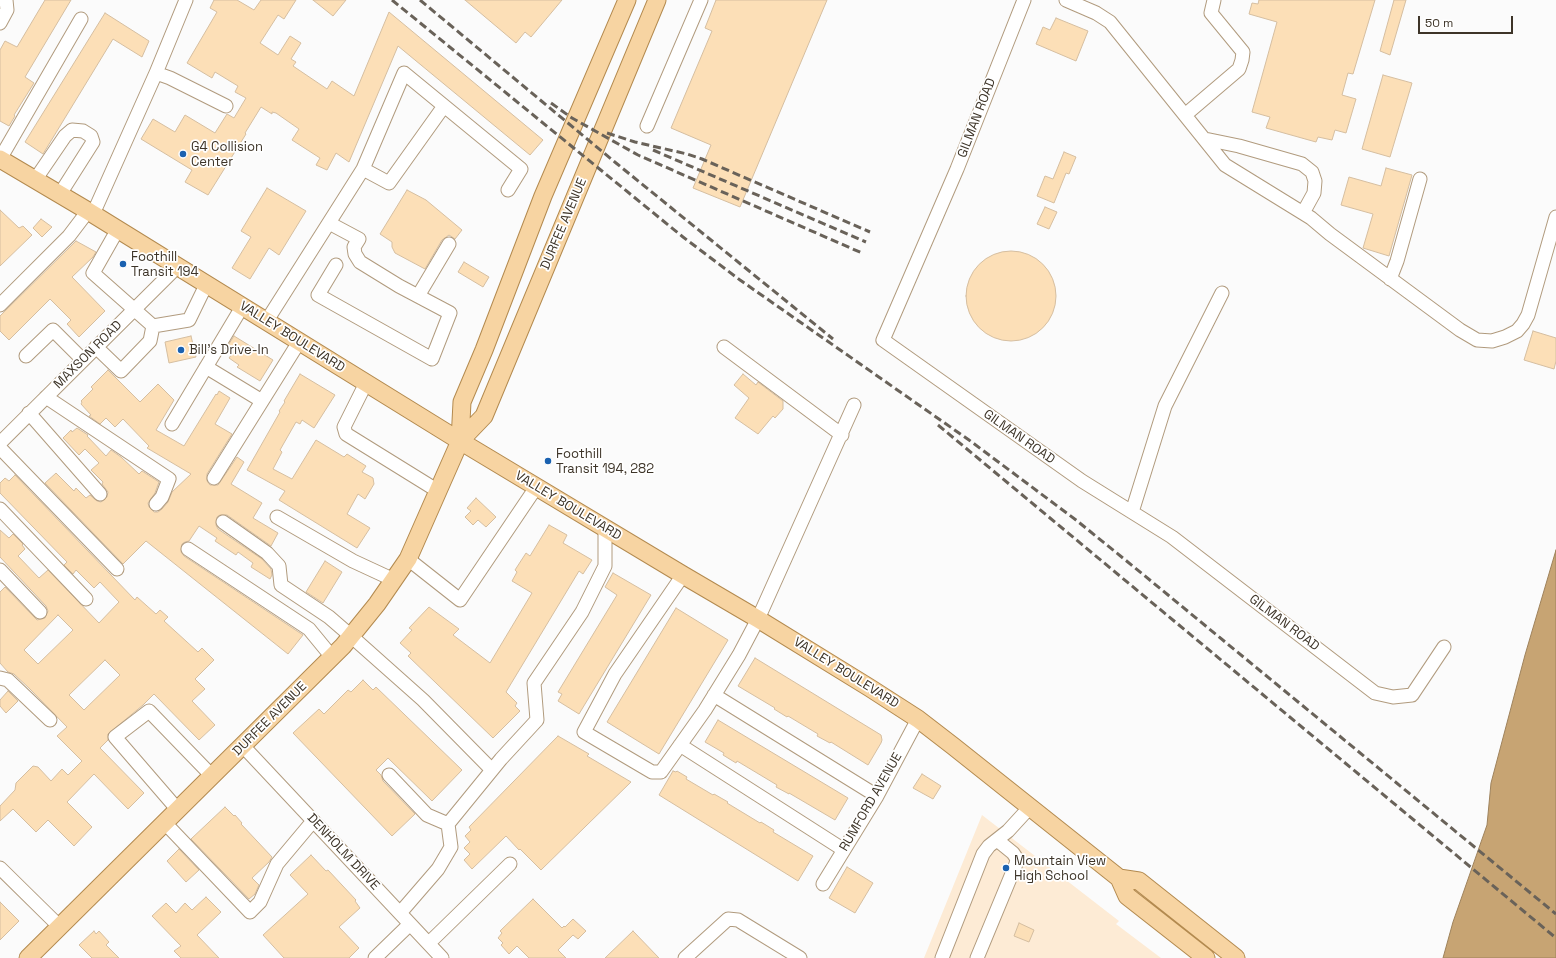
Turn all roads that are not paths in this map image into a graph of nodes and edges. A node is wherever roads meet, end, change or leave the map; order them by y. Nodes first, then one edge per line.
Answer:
1 (6, 0) edge
2 (186, 0) edge
3 (627, 0) edge
4 (657, 0) edge
5 (701, 0) edge
6 (1024, 0) edge
7 (1214, 0) edge
8 (1072, 1) edge
9 (81, 19) dead end
10 (0, 24) edge
11 (156, 73) junction
12 (226, 106) dead end
13 (444, 106) junction
14 (1185, 115) junction
15 (647, 126) dead end
16 (1205, 139) junction
17 (0, 159) edge
18 (363, 169) junction
19 (1420, 179) dead end
20 (35, 180) junction
21 (508, 190) dead end
22 (60, 194) junction
23 (90, 213) junction
24 (1303, 213) junction
25 (1556, 217) edge
26 (329, 223) junction
27 (118, 230) junction
28 (449, 244) dead end
29 (336, 265) dead end
30 (177, 267) junction
31 (1390, 279) junction
32 (206, 285) junction
33 (1222, 293) dead end
34 (418, 296) junction
35 (0, 305) edge
36 (242, 307) junction
37 (134, 310) junction
38 (266, 322) junction
39 (153, 326) junction
40 (299, 342) junction
41 (96, 347) junction
42 (724, 347) dead end
43 (26, 356) dead end
44 (83, 360) junction
45 (206, 366) junction
46 (366, 383) junction
47 (46, 397) junction
48 (262, 401) junction
49 (854, 405) dead end
50 (29, 413) junction
51 (172, 424) dead end
52 (842, 435) junction
53 (460, 441) junction
54 (0, 442) edge
55 (0, 448) edge
56 (214, 478) dead end
57 (537, 486) junction
58 (438, 491) junction
59 (100, 494) dead end
60 (156, 504) dead end
61 (0, 508) edge
62 (1132, 512) junction
63 (277, 517) dead end
64 (223, 522) dead end
65 (605, 527) junction
66 (188, 550) dead end
67 (408, 559) junction
68 (117, 569) dead end
69 (0, 570) edge
70 (683, 575) junction
71 (394, 580) junction
72 (86, 599) dead end
73 (40, 612) dead end
74 (758, 619) junction
75 (352, 636) junction
76 (1444, 647) dead end
77 (332, 657) junction
78 (0, 678) edge
79 (714, 695) junction
80 (918, 719) junction
81 (50, 720) dead end
82 (680, 745) junction
83 (243, 746) junction
84 (492, 770) junction
85 (389, 775) dead end
86 (212, 776) junction
87 (877, 796) junction
88 (1030, 807) junction
89 (178, 810) junction
90 (313, 821) junction
91 (165, 823) junction
92 (448, 824) junction
93 (997, 840) junction
94 (844, 850) junction
95 (510, 864) dead end
96 (0, 868) edge
97 (1119, 878) junction
98 (823, 884) dead end
99 (400, 913) junction
100 (410, 924) junction
101 (60, 927) junction
102 (429, 944) junction
103 (28, 958) edge
104 (375, 958) edge
105 (442, 958) edge
106 (685, 958) edge
107 (800, 958) edge
108 (942, 958) edge
109 (977, 958) edge
110 (1206, 958) edge
111 (1236, 958) edge

1 - 10 street
2 - 11 street
3 - 53 main road, DURFEE AVENUE
4 - 53 main road, DURFEE AVENUE
5 - 15 street
6 - 62 street, GILMAN ROAD
7 - 14 street
8 - 14 street
9 - 17 street
11 - 12 street
11 - 23 street
13 - 18 street
13 - 18 street
13 - 21 street
14 - 16 street
16 - 24 street
16 - 24 street
17 - 20 main road, VALLEY BOULEVARD
18 - 26 street
19 - 31 street
20 - 22 main road, VALLEY BOULEVARD
20 - 22 street
22 - 23 main road, VALLEY BOULEVARD
23 - 27 main road, VALLEY BOULEVARD
23 - 35 street
24 - 31 street
25 - 31 street
26 - 34 street
26 - 38 street
27 - 30 main road, VALLEY BOULEVARD
27 - 37 street
28 - 34 street
29 - 34 street
30 - 32 main road, VALLEY BOULEVARD
30 - 37 street, MAXSON ROAD
32 - 36 main road, VALLEY BOULEVARD
32 - 39 street
33 - 62 street
36 - 38 main road, VALLEY BOULEVARD
36 - 45 street
37 - 39 street
37 - 41 street, MAXSON ROAD
38 - 40 main road, VALLEY BOULEVARD
39 - 41 street
40 - 46 main road, VALLEY BOULEVARD
40 - 48 street
41 - 44 street, MAXSON ROAD
42 - 52 street
43 - 44 street
44 - 47 street, MAXSON ROAD
45 - 48 street
45 - 51 street
46 - 53 main road, VALLEY BOULEVARD
46 - 58 street
47 - 50 street, MAXSON ROAD
47 - 60 street
48 - 56 street
49 - 52 street
50 - 54 street, MAXSON ROAD
50 - 59 street
52 - 74 street
53 - 57 main road, VALLEY BOULEVARD
53 - 58 main road, DURFEE AVENUE
55 - 68 street
57 - 65 main road, VALLEY BOULEVARD
57 - 67 street
58 - 67 main road, DURFEE AVENUE
61 - 72 street
62 - 76 street, GILMAN ROAD
63 - 71 street
64 - 75 street
65 - 70 main road, VALLEY BOULEVARD
65 - 84 street
66 - 77 street
67 - 71 main road, DURFEE AVENUE
69 - 73 street
70 - 74 main road, VALLEY BOULEVARD
70 - 82 street
71 - 75 main road, DURFEE AVENUE
74 - 79 street
74 - 80 main road, VALLEY BOULEVARD
75 - 77 main road, DURFEE AVENUE
75 - 84 street
77 - 83 main road, DURFEE AVENUE
78 - 81 street
79 - 82 street
79 - 87 street
80 - 87 street, RUMFORD AVENUE
80 - 88 main road, VALLEY BOULEVARD
82 - 94 street
83 - 86 main road, DURFEE AVENUE
83 - 90 street, DENHOLM DRIVE
84 - 92 street
85 - 92 street
86 - 89 main road, DURFEE AVENUE
86 - 89 street
87 - 94 street, RUMFORD AVENUE
88 - 93 street
88 - 97 main road, VALLEY BOULEVARD
89 - 91 main road, DURFEE AVENUE
90 - 91 street
90 - 99 street, DENHOLM DRIVE
91 - 101 main road, DURFEE AVENUE
92 - 99 street
93 - 108 street
93 - 109 street
94 - 98 street, RUMFORD AVENUE
95 - 102 street
96 - 101 street
97 - 110 main road, VALLEY BOULEVARD
97 - 111 main road
99 - 100 street, DENHOLM DRIVE
100 - 102 street, DENHOLM DRIVE
100 - 104 street
101 - 103 main road, DURFEE AVENUE
102 - 105 street, DENHOLM DRIVE
106 - 107 street

